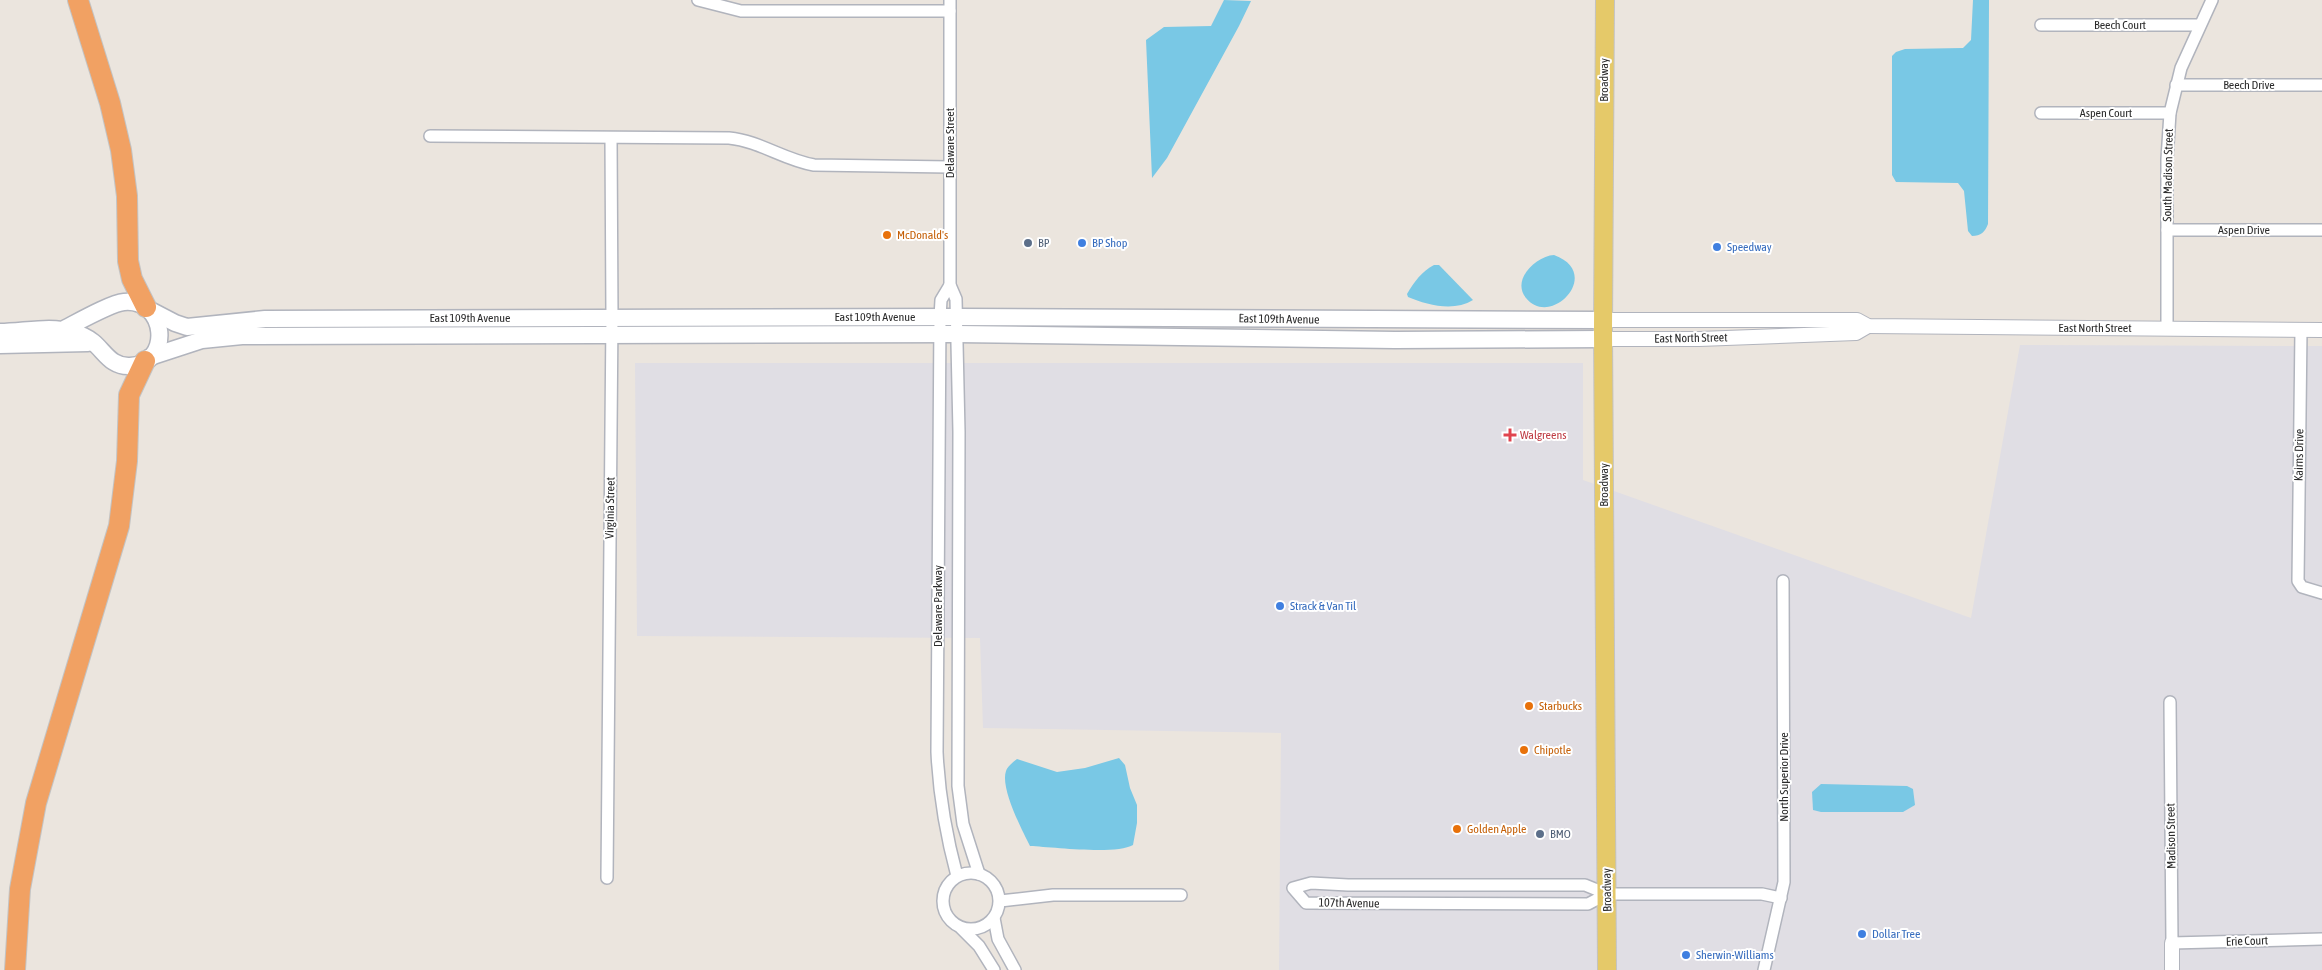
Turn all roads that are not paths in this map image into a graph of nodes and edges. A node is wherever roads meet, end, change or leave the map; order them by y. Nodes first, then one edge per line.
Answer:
1 (78, 0) edge
2 (698, 0) edge
3 (1605, 0) edge
4 (2212, 0) edge
5 (950, 6) edge
6 (2041, 25) dead end
7 (2199, 25) junction
8 (2176, 85) junction
9 (2322, 85) edge
10 (2041, 113) dead end
11 (2170, 113) junction
12 (430, 136) dead end
13 (611, 138) junction
14 (950, 167) junction
15 (2167, 230) junction
16 (2322, 230) edge
17 (950, 285) junction
18 (148, 309) junction
19 (612, 317) junction
20 (940, 317) junction
21 (957, 317) junction
22 (1603, 320) junction
23 (1868, 326) junction
24 (2166, 328) junction
25 (62, 330) junction
26 (2301, 330) junction
27 (2322, 330) edge
28 (0, 332) edge
29 (939, 334) junction
30 (957, 334) junction
31 (611, 336) junction
32 (1603, 339) junction
33 (0, 345) edge
34 (100, 350) junction
35 (148, 359) junction
36 (1783, 581) dead end
37 (2322, 593) edge
38 (2170, 702) dead end
39 (978, 874) junction
40 (957, 876) junction
41 (607, 878) dead end
42 (1181, 894) dead end
43 (1607, 894) junction
44 (1781, 898) junction
45 (1000, 900) junction
46 (994, 918) junction
47 (961, 928) junction
48 (2322, 939) edge
49 (2172, 943) junction
50 (15, 970) edge
51 (994, 970) edge
52 (1015, 970) edge
53 (1607, 970) edge
54 (1764, 970) edge
55 (2172, 970) edge

1 - 18 highway
2 - 5 street
3 - 22 main road, Broadway
4 - 7 street, South Madison Street
5 - 14 street, Delaware Street
6 - 7 street, Beech Court
7 - 8 street, South Madison Street
8 - 9 street, Beech Drive
8 - 11 street, South Madison Street
10 - 11 street, Aspen Court
11 - 15 street, South Madison Street
12 - 13 street
13 - 14 street
13 - 19 street, Virginia Street
14 - 17 street, Delaware Street
15 - 16 street, Aspen Drive
15 - 24 street, South Madison Street
17 - 20 street, Delaware Street
17 - 21 street, Delaware Street
18 - 19 main road, East 109th Avenue
18 - 25 main road, East 109th Avenue
18 - 35 main road
19 - 20 main road, East 109th Avenue
19 - 31 street, Virginia Street
20 - 21 main road, East 109th Avenue
20 - 29 street, Delaware Street
21 - 22 main road, East 109th Avenue
21 - 30 street, Delaware Street
22 - 23 street, East North Street
22 - 32 main road, Broadway
23 - 24 street, East North Street
23 - 32 street, East North Street
24 - 26 street, East North Street
25 - 28 main road, East 109th Avenue
25 - 34 main road, East 109th Avenue
26 - 27 street, East North Street
26 - 37 street, Kairns Drive
29 - 30 main road, East 109th Avenue
29 - 31 main road, East 109th Avenue
29 - 40 street, Delaware Parkway
30 - 32 main road, East 109th Avenue
30 - 39 street, Delaware Parkway
31 - 35 main road, East 109th Avenue
31 - 41 street, Virginia Street
32 - 43 main road, Broadway
33 - 34 main road, East 109th Avenue
34 - 35 main road, East 109th Avenue
35 - 50 highway
36 - 44 street, North Superior Drive
38 - 49 street, Madison Street
39 - 40 street
39 - 45 street
40 - 47 street
42 - 45 street
43 - 43 street, 107th Avenue
43 - 44 street, 107th Avenue
43 - 53 main road, Broadway
44 - 54 street, North Superior Drive
45 - 46 street
46 - 47 street
46 - 52 street
47 - 51 street
48 - 49 street, Erie Court
49 - 55 street, Madison Street

